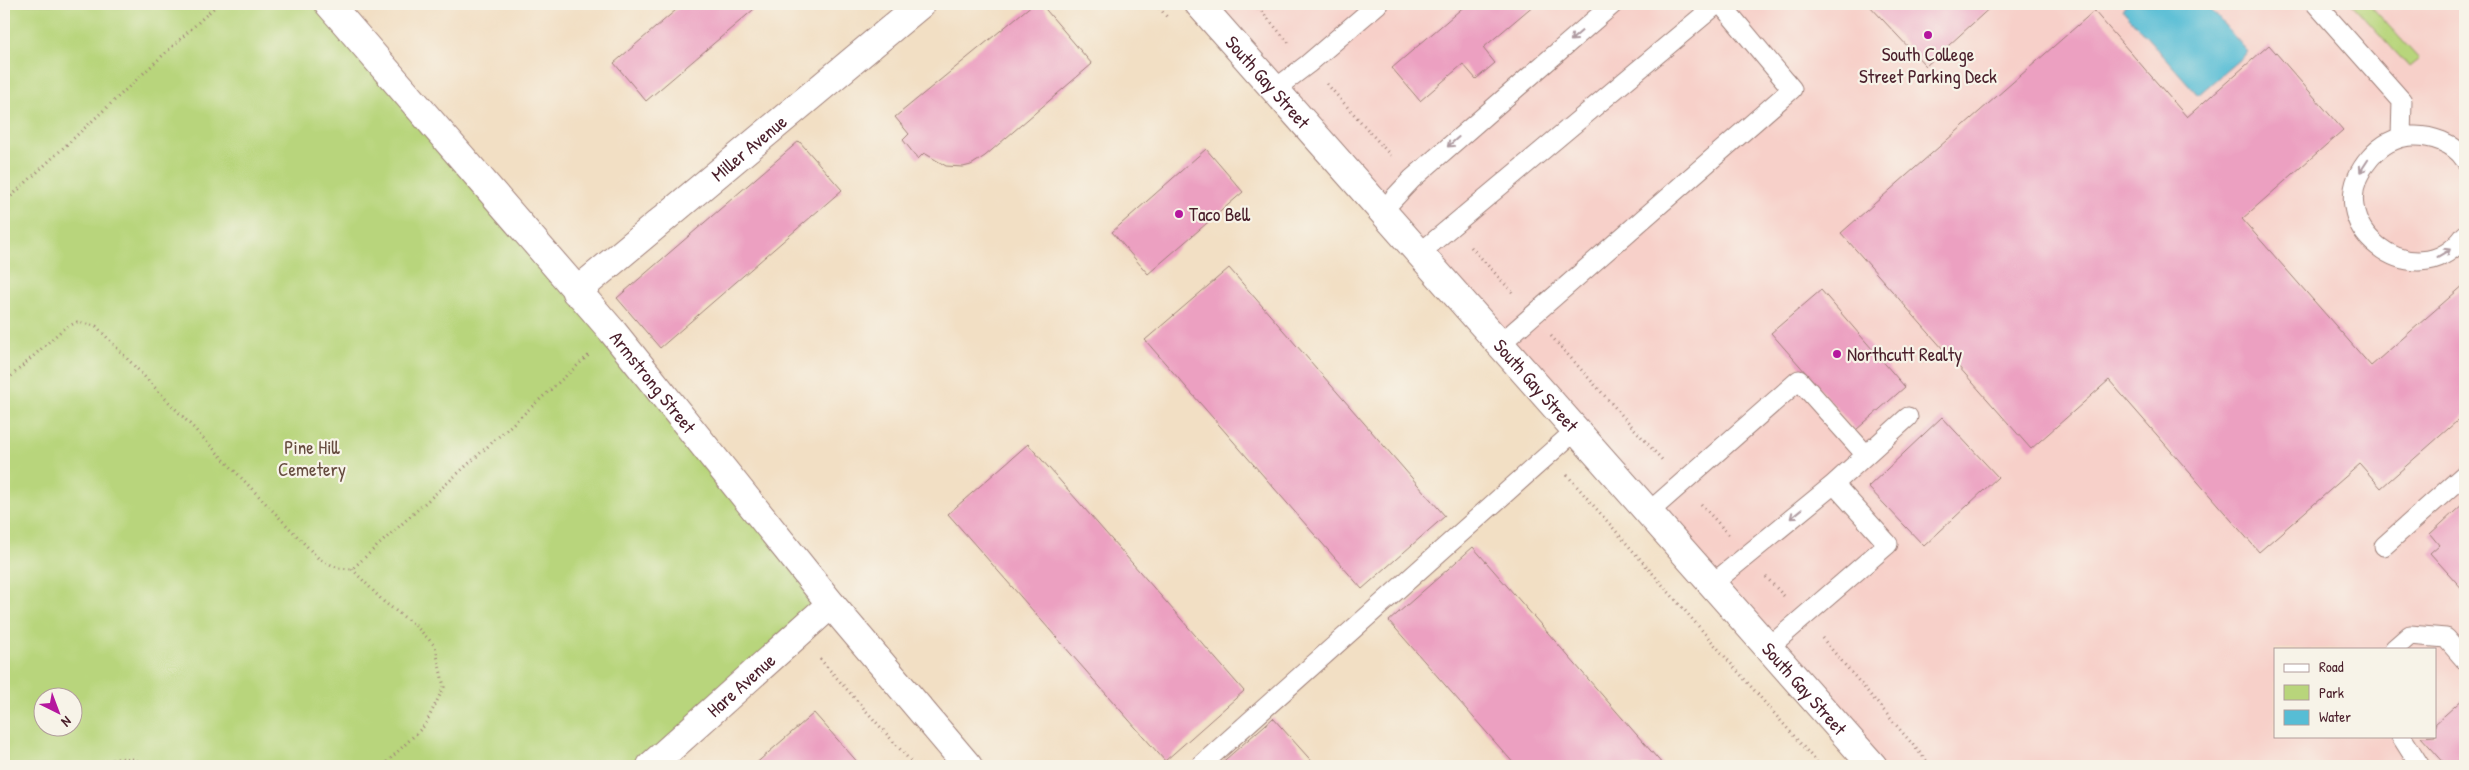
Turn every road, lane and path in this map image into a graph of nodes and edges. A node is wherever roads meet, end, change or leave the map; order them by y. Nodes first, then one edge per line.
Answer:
1 (218, 4) edge
2 (328, 4) edge
3 (921, 4) edge
4 (1199, 4) edge
5 (1255, 4) edge
6 (1378, 4) edge
7 (1613, 4) edge
8 (1717, 4) edge
9 (1721, 4) edge
10 (2316, 4) edge
11 (1308, 64) junction
12 (1275, 89) junction
13 (2401, 137) junction
14 (2464, 157) edge
15 (1412, 179) junction
16 (4, 203) edge
17 (1382, 210) junction
18 (1453, 226) junction
19 (2465, 235) edge
20 (1420, 253) junction
21 (576, 292) junction
22 (1533, 316) junction
23 (613, 332) junction
24 (1500, 344) junction
25 (4, 383) edge
26 (1908, 417) dead end
27 (1576, 430) junction
28 (1866, 455) junction
29 (2465, 474) edge
30 (1682, 482) junction
31 (1834, 484) junction
32 (1648, 512) junction
33 (2384, 546) dead end
34 (1746, 554) junction
35 (352, 568) junction
36 (1712, 584) junction
37 (831, 604) junction
38 (1804, 618) junction
39 (1769, 647) junction
40 (2395, 648) edge
41 (817, 655) dead end
42 (2465, 660) edge
43 (2402, 738) edge
44 (93, 766) edge
45 (147, 766) edge
46 (383, 766) edge
47 (651, 766) edge
48 (915, 766) edge
49 (968, 766) edge
50 (1200, 766) edge
51 (1873, 766) edge
52 (1931, 766) edge
53 (2420, 766) edge

1 - 16 path
2 - 21 street, Armstrong Street
3 - 21 street, Miller Avenue
4 - 12 street, South Gay Street
5 - 11 path
6 - 11 lane
7 -> 15 lane
8 - 18 lane
9 - 22 lane
10 - 13 lane
11 - 12 lane
11 - 15 path
12 - 17 street, South Gay Street
13 - 14 lane
13 -> 19 lane
15 - 17 lane
17 - 20 street, South Gay Street
18 - 20 lane
18 - 22 path
20 - 24 street, South Gay Street
21 - 23 street, Armstrong Street
22 - 24 lane
22 - 30 path
23 - 35 path
23 - 37 street, Armstrong Street
24 - 27 street, South Gay Street
25 - 35 path
26 - 28 lane
27 - 32 street, South Gay Street
27 - 50 lane
28 - 30 lane
28 - 31 lane
29 - 33 lane
30 - 32 lane
30 - 34 path
31 -> 34 lane
31 - 38 lane
32 - 36 street, South Gay Street
34 - 36 lane
34 - 38 path
35 - 46 path
36 - 39 street, South Gay Street
37 - 47 street, Hare Avenue
37 - 49 street, Armstrong Street
38 - 39 lane
38 - 52 path
39 - 51 street, South Gay Street
40 - 42 lane
41 - 48 path
43 - 53 lane
44 - 45 path

